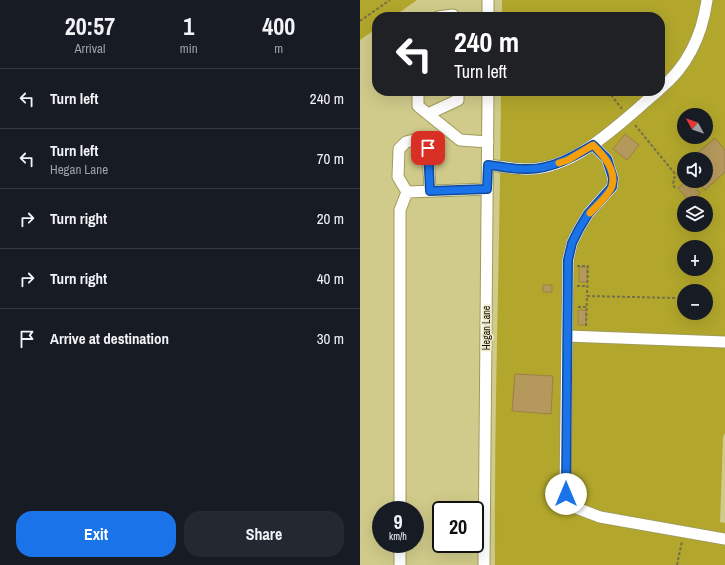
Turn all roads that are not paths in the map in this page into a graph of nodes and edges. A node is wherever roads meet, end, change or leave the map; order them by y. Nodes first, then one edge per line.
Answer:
1 (488, 0) edge
2 (707, 0) edge
3 (488, 12) edge
4 (665, 85) edge
5 (418, 96) edge
6 (458, 96) edge
7 (488, 96) edge
8 (652, 96) edge
9 (428, 114) junction
10 (488, 142) junction
11 (593, 145) junction
12 (488, 165) junction
13 (487, 189) junction
14 (430, 191) junction
15 (407, 192) junction
16 (567, 336) junction
17 (725, 342) edge
18 (400, 501) edge
19 (725, 539) edge
20 (400, 553) edge
21 (400, 565) edge
22 (484, 565) edge

1 - 3 street
2 - 4 street
5 - 9 street
6 - 9 street
7 - 10 street, Hegan Lane
8 - 11 street
9 - 10 street
10 - 12 street, Hegan Lane
11 - 12 street
11 - 16 street
12 - 13 street, Hegan Lane
13 - 14 street
13 - 22 street, Hegan Lane
14 - 15 street
14 - 15 street
15 - 18 street
16 - 17 street
16 - 19 street
20 - 21 street

